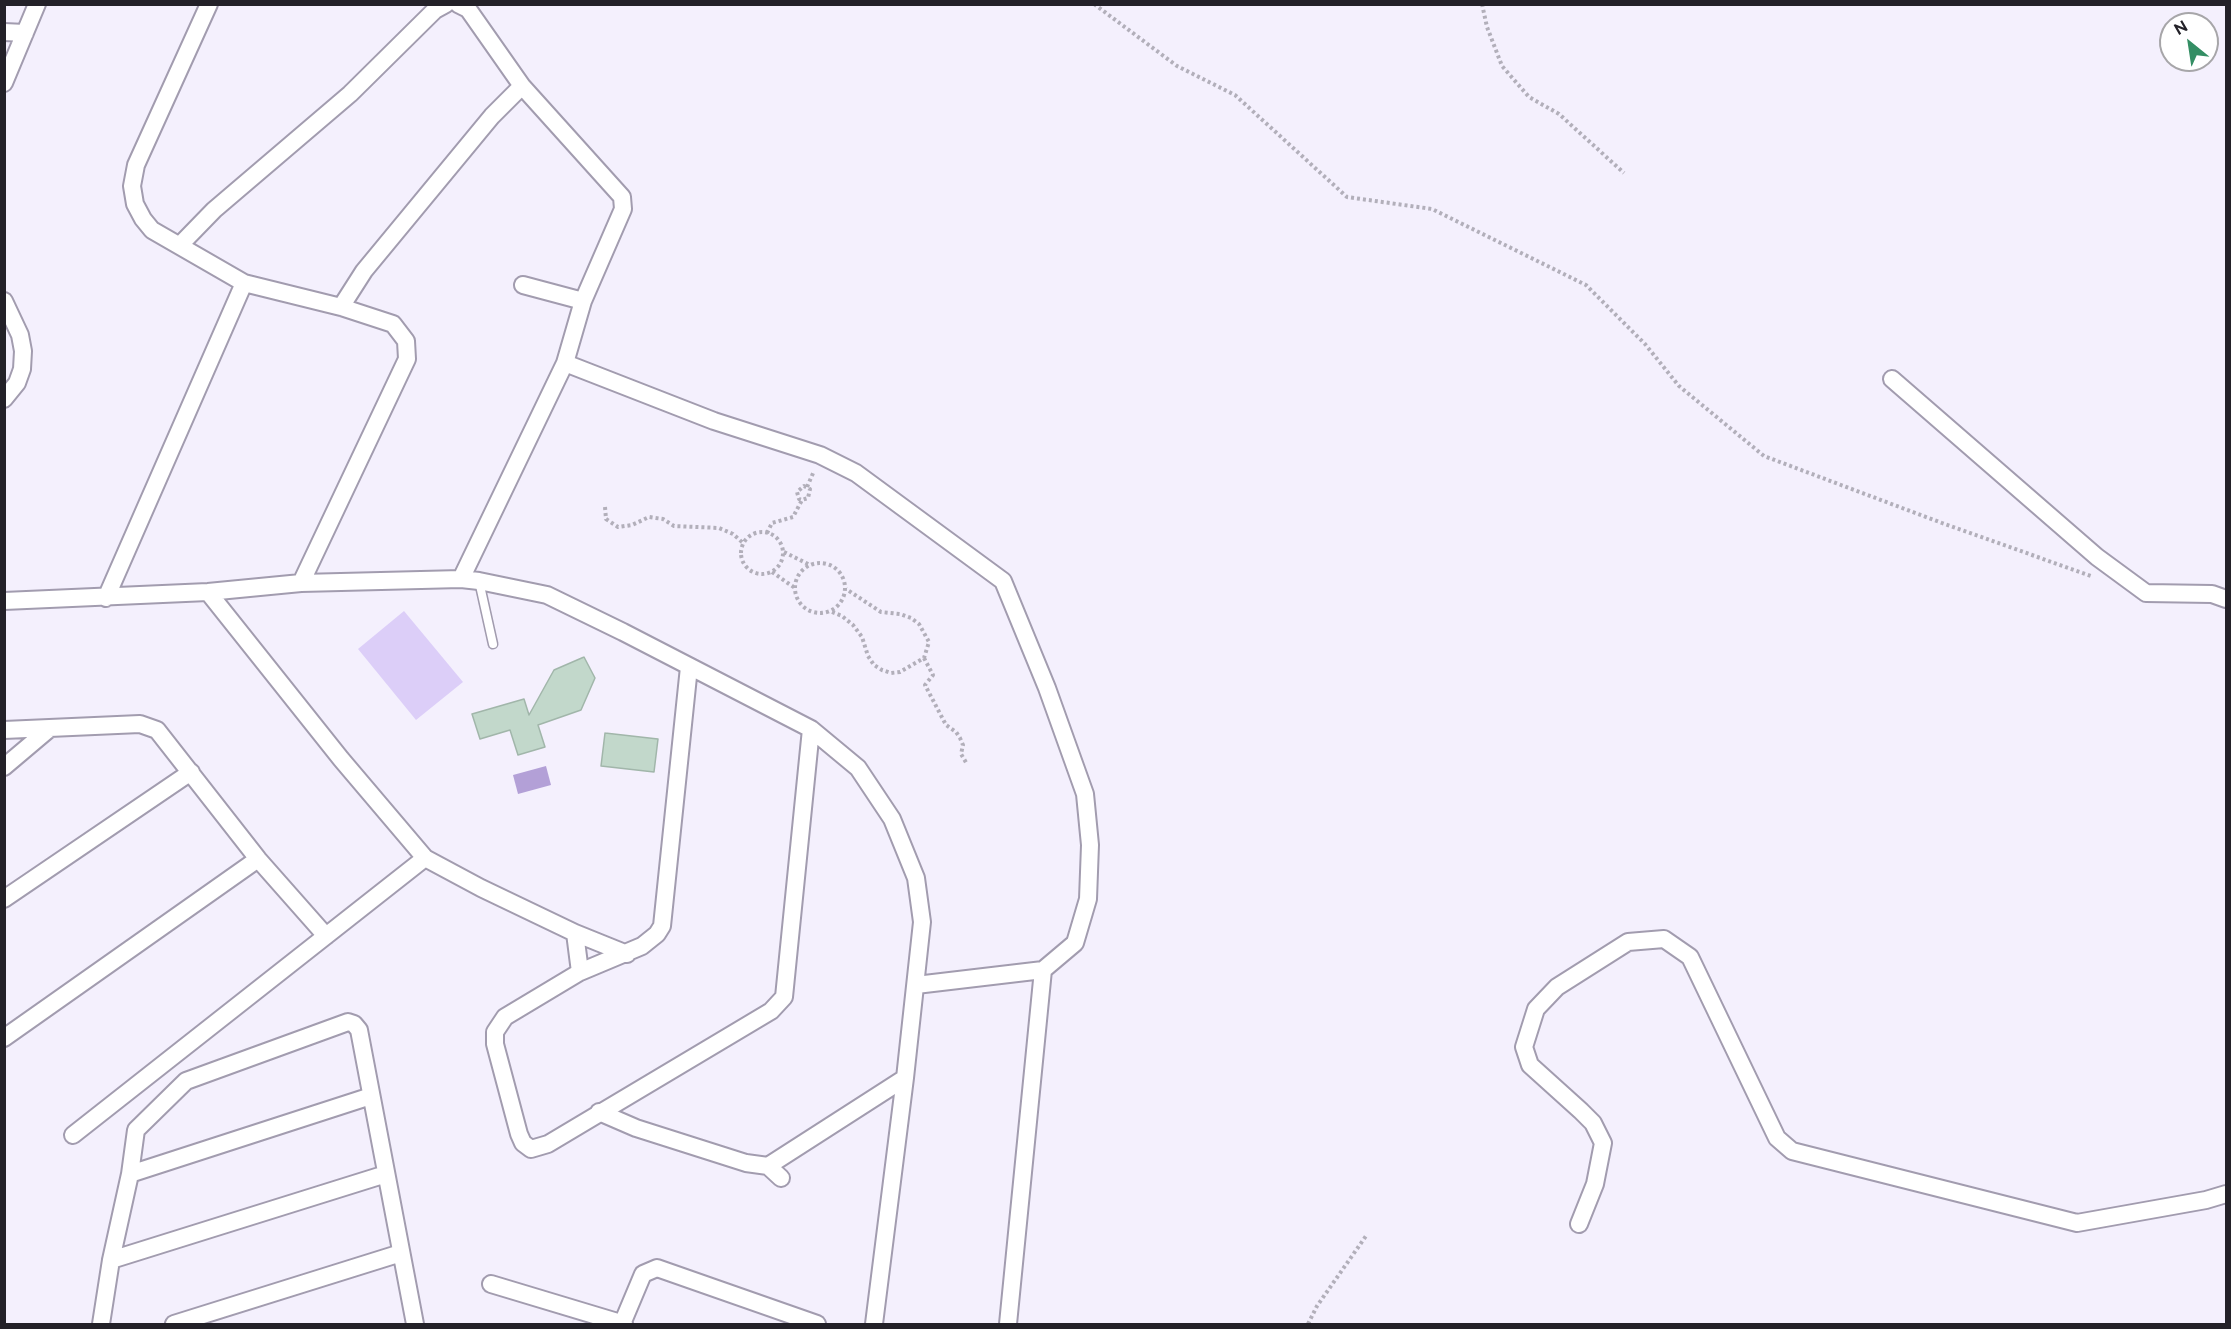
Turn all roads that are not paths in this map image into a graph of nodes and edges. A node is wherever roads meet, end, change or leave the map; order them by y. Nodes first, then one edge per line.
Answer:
1 (37, 4) edge
2 (209, 4) edge
3 (446, 4) edge
4 (458, 4) edge
5 (4, 32) edge
6 (25, 33) junction
7 (4, 83) edge
8 (522, 86) junction
9 (180, 245) junction
10 (244, 283) junction
11 (523, 285) dead end
12 (4, 301) edge
13 (583, 301) junction
14 (341, 307) junction
15 (565, 363) junction
16 (1892, 379) dead end
17 (4, 399) edge
18 (460, 579) junction
19 (479, 581) junction
20 (301, 583) junction
21 (208, 592) junction
22 (106, 598) junction
23 (2226, 599) edge
24 (4, 601) edge
25 (493, 644) dead end
26 (689, 667) junction
27 (49, 729) junction
28 (812, 729) junction
29 (4, 730) edge
30 (4, 767) edge
31 (191, 772) junction
32 (425, 858) junction
33 (258, 859) junction
34 (4, 899) edge
35 (575, 933) junction
36 (326, 936) junction
37 (627, 954) junction
38 (1043, 970) junction
39 (580, 972) junction
40 (916, 985) junction
41 (4, 1038) edge
42 (905, 1078) junction
43 (371, 1096) junction
44 (599, 1112) junction
45 (73, 1135) dead end
46 (768, 1166) junction
47 (130, 1174) junction
48 (386, 1174) junction
49 (781, 1178) dead end
50 (2226, 1194) edge
51 (1579, 1224) dead end
52 (401, 1253) junction
53 (111, 1260) junction
54 (491, 1284) dead end
55 (101, 1324) edge
56 (174, 1324) edge
57 (415, 1324) edge
58 (623, 1324) edge
59 (818, 1324) edge
60 (874, 1324) edge
61 (1008, 1324) edge

1 - 6 street
2 - 9 street
3 - 9 street
4 - 8 street
5 - 6 street
6 - 7 street
8 - 13 street
8 - 14 street
9 - 10 street
10 - 14 street
10 - 22 street
11 - 13 street
12 - 17 street
13 - 15 street
14 - 20 street
15 - 18 street
15 - 38 street
16 - 23 street
18 - 19 street
18 - 20 street
19 - 25 lane
19 - 26 street
20 - 21 street
21 - 22 street
21 - 32 street
22 - 24 street
26 - 28 street
26 - 37 street
27 - 29 street
27 - 30 street
27 - 31 street
28 - 40 street
28 - 44 street
31 - 33 street
31 - 34 street
32 - 35 street
32 - 36 street
33 - 36 street
33 - 41 street
35 - 37 street
35 - 39 street
36 - 45 street
37 - 39 street
38 - 40 street
38 - 61 street
39 - 44 street
40 - 42 street
42 - 46 street
42 - 60 street
43 - 47 street
43 - 47 street
43 - 48 street
44 - 46 street
46 - 49 street
47 - 53 street
48 - 52 street
48 - 53 street
50 - 51 street
52 - 56 street
52 - 57 street
53 - 55 street
54 - 58 street
58 - 59 street

